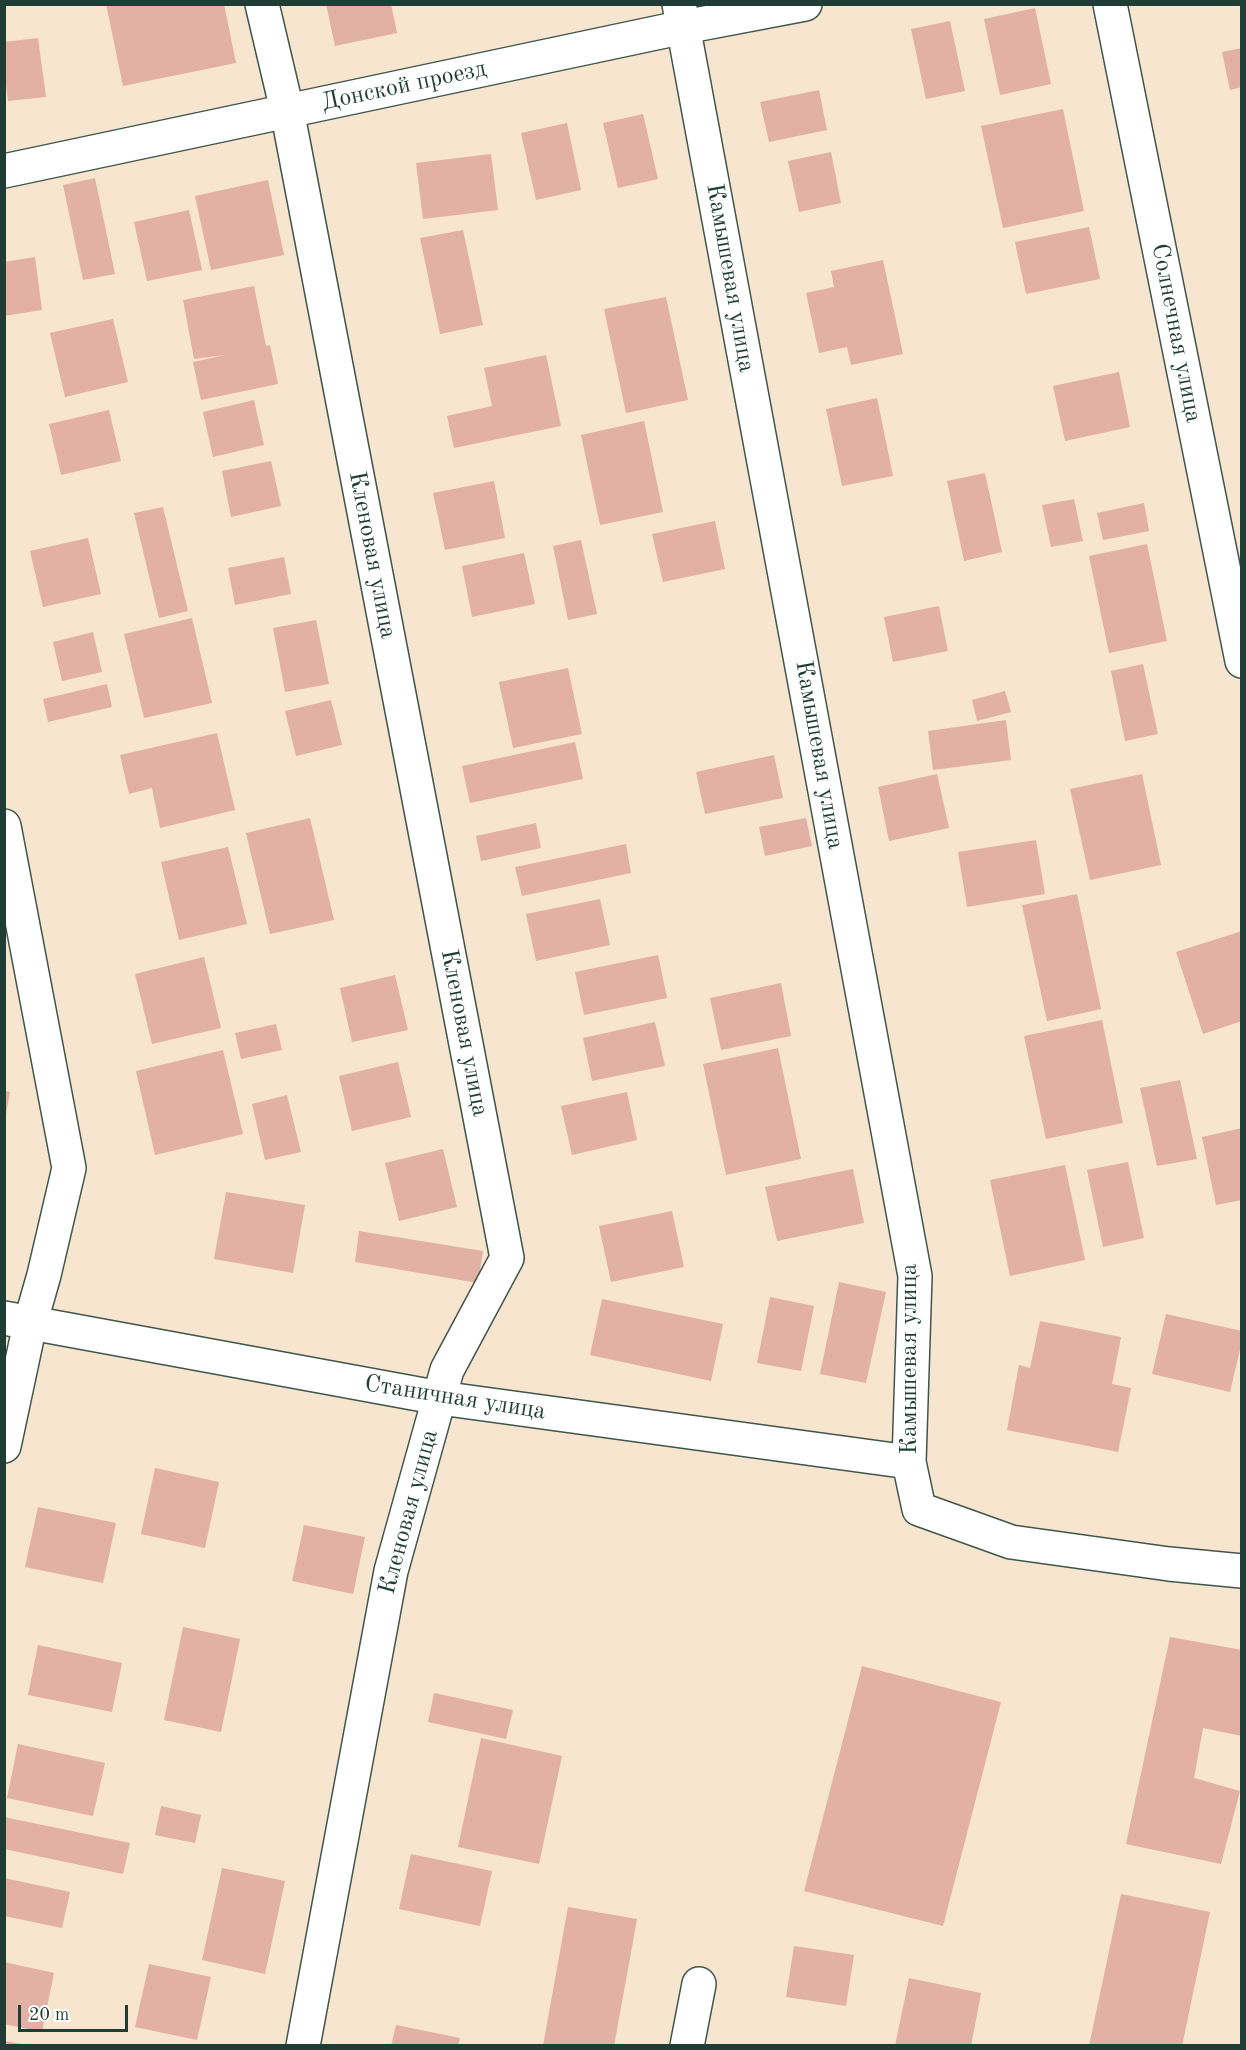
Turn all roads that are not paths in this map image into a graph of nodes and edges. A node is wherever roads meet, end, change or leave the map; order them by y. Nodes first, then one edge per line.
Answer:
1 (262, 4) edge
2 (805, 4) edge
3 (1110, 4) edge
4 (682, 16) edge
5 (287, 110) junction
6 (4, 171) edge
7 (1242, 661) edge
8 (4, 826) edge
9 (17, 1321) edge
10 (440, 1398) junction
11 (4, 1446) edge
12 (909, 1462) junction
13 (1242, 1571) edge
14 (699, 1984) dead end
15 (303, 2046) edge
16 (687, 2046) edge

1 - 5 street, Кленовая улица
2 - 4 street, Донской проезд
3 - 7 street, Солнечная улица
4 - 5 street, Донской проезд
4 - 12 street, Камышевая улица
5 - 6 street, Донской проезд
5 - 10 street, Кленовая улица
8 - 9 street
9 - 10 street, Станичная улица
9 - 11 street
10 - 12 street, Станичная улица
10 - 15 street, Кленовая улица
12 - 13 street, Камышевая улица
14 - 16 street

